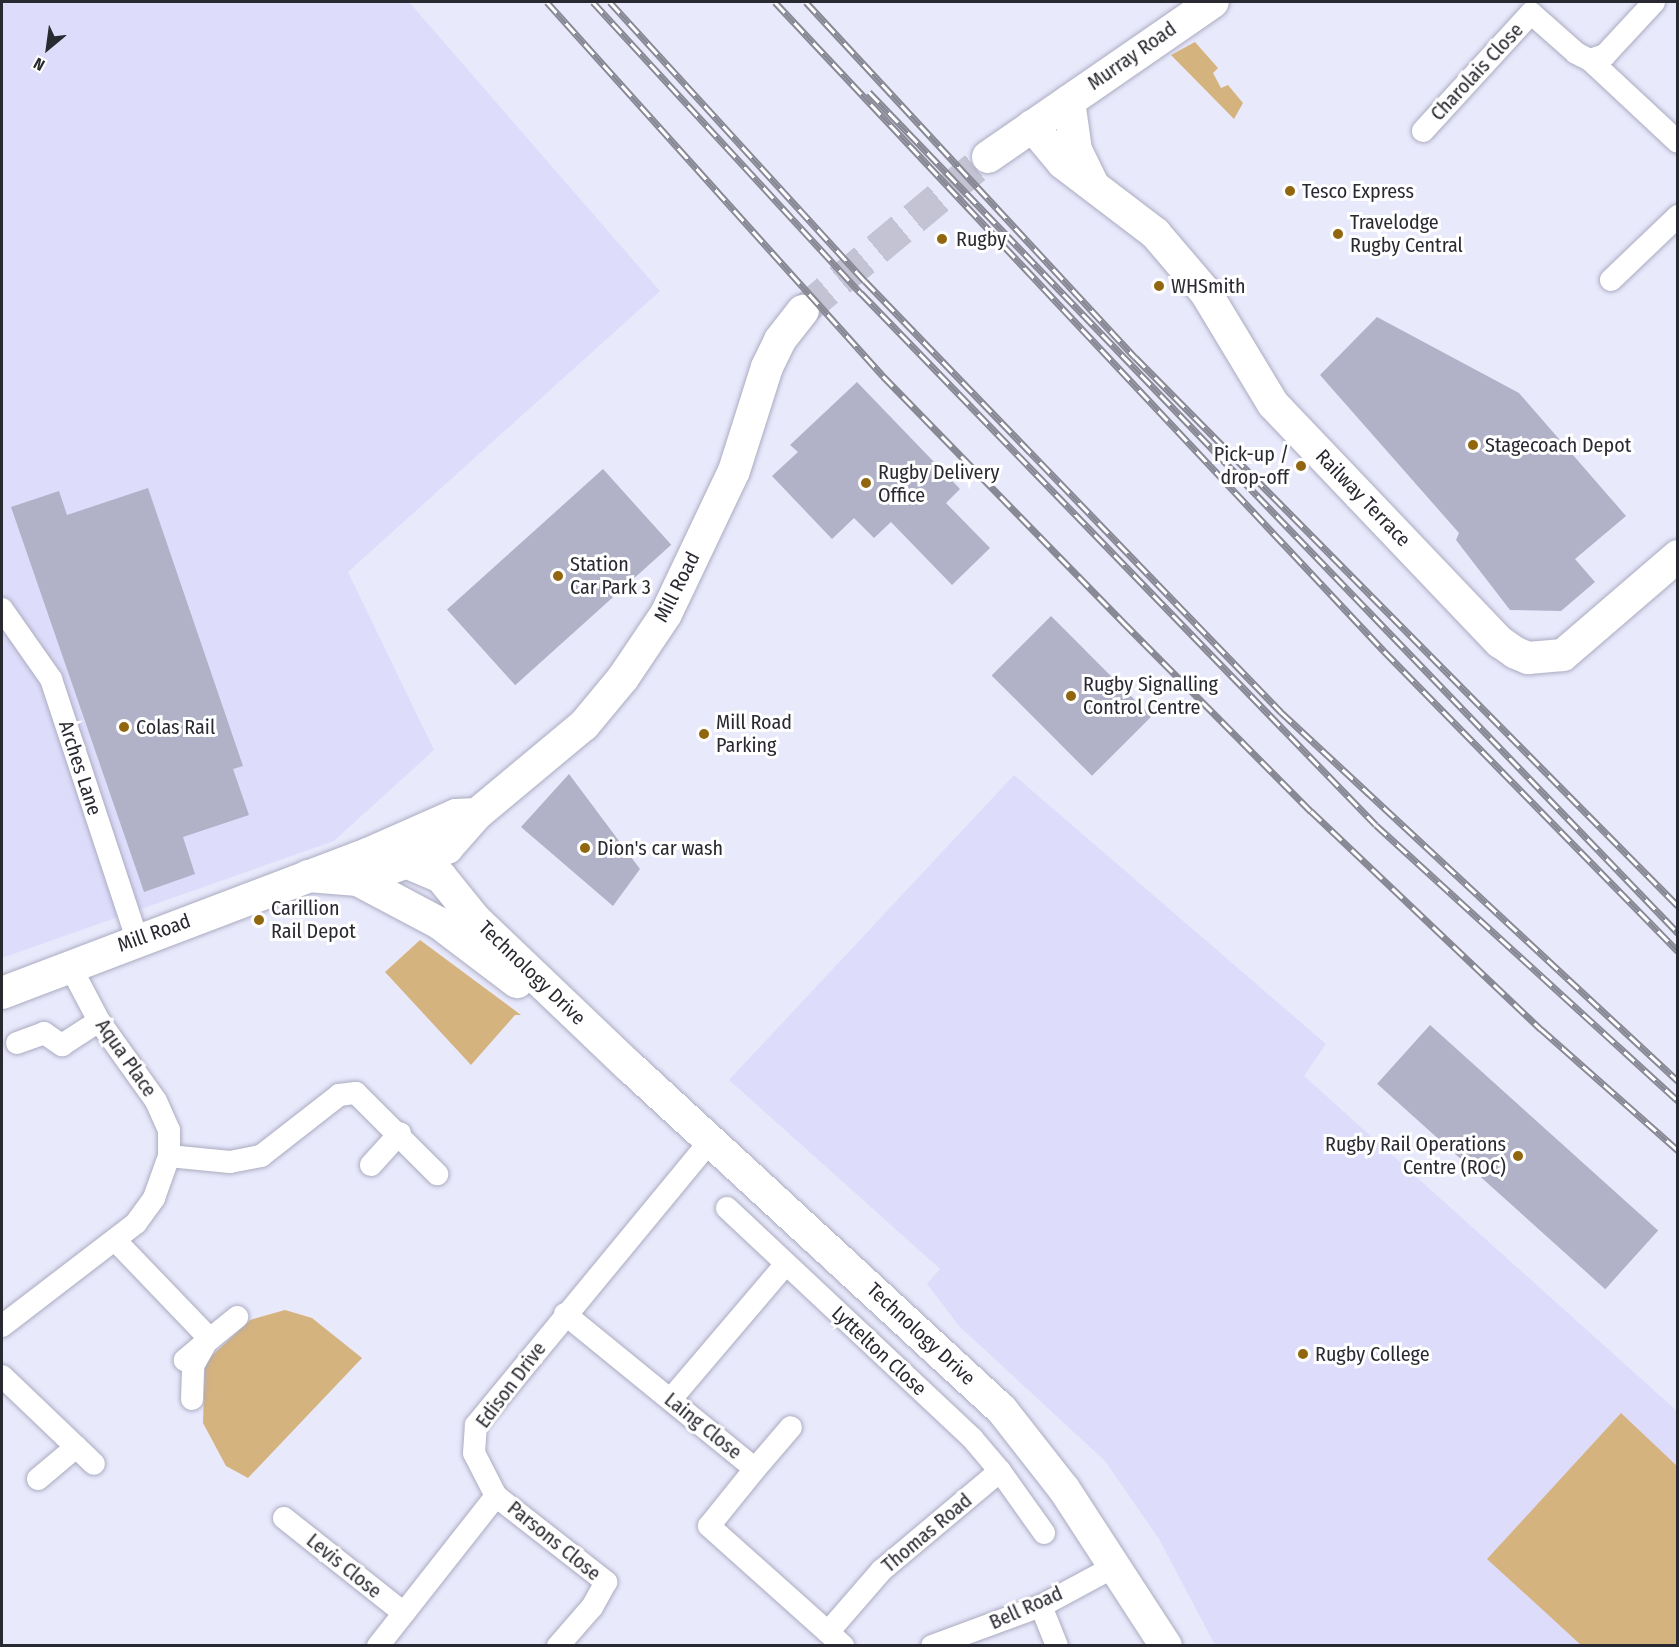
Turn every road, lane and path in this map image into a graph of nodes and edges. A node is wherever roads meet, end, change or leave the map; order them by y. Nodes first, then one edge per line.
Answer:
1 (1211, 2) edge
2 (1654, 2) edge
3 (1590, 60) junction
4 (1051, 113) junction
5 (1423, 131) dead end
6 (1677, 142) edge
7 (988, 157) tunnel mouth
8 (1093, 184) junction
9 (1677, 216) edge
10 (1611, 280) dead end
11 (803, 311) tunnel mouth
12 (1677, 556) edge
13 (2, 609) edge
14 (477, 814) junction
15 (408, 850) junction
16 (444, 863) junction
17 (358, 869) junction
18 (445, 928) junction
19 (136, 939) junction
20 (69, 964) junction
21 (2, 993) edge
22 (99, 1022) junction
23 (17, 1043) dead end
24 (628, 1065) junction
25 (400, 1133) junction
26 (713, 1138) junction
27 (169, 1156) junction
28 (371, 1165) dead end
29 (437, 1174) dead end
30 (727, 1208) dead end
31 (115, 1240) junction
32 (786, 1264) junction
33 (565, 1314) junction
34 (237, 1317) dead end
35 (2, 1326) edge
36 (207, 1342) junction
37 (185, 1360) dead end
38 (2, 1376) edge
39 (192, 1399) dead end
40 (671, 1400) junction
41 (791, 1427) dead end
42 (76, 1447) junction
43 (94, 1464) dead end
44 (755, 1469) junction
45 (1000, 1471) junction
46 (38, 1479) dead end
47 (496, 1496) junction
48 (284, 1518) dead end
49 (1044, 1533) dead end
50 (1118, 1566) junction
51 (1041, 1606) junction
52 (404, 1613) junction
53 (836, 1638) edge
54 (378, 1646) edge
55 (558, 1646) edge
56 (932, 1646) edge
57 (1057, 1646) edge
58 (1166, 1646) edge

1 - 4 street, Murray Road
2 - 3 street
3 - 5 street, Charolais Close
3 - 6 street
4 - 7 street
4 - 8 street, Railway Terrace
4 - 8 street, Railway Terrace
8 - 12 street, Railway Terrace
9 - 10 street
11 - 14 street, Mill Road
13 - 19 street, Arches Lane
14 - 15 street
14 - 16 street, Mill Road
15 - 16 street
15 - 17 street
15 - 18 street
16 - 24 street, Technology Drive
17 - 18 street, Technology Drive
17 - 19 street, Mill Road
18 - 24 street, Technology Drive
19 - 20 street, Mill Road
20 - 21 street, Mill Road
20 - 22 street, Aqua Place
22 - 23 street
22 - 27 street, Aqua Place
24 - 26 street, Technology Drive
25 - 27 street
25 - 28 street
25 - 29 street
26 - 33 street, Edison Drive
26 - 50 street, Technology Drive
27 - 31 street, Aqua Place
30 - 32 street, Lyttelton Close
31 - 35 street, Aqua Place
31 - 36 street
32 - 40 street
32 - 45 street, Lyttelton Close
33 - 40 street, Laing Close
33 - 47 street, Edison Drive
34 - 36 street
36 - 37 street
36 - 39 street
38 - 42 street
40 - 44 street, Laing Close
41 - 44 street
42 - 43 street
42 - 46 street
44 - 53 street, Laing Close
45 - 49 street
45 - 53 street, Thomas Road
47 - 52 street
47 - 55 street, Parsons Close
48 - 52 street, Levis Close
50 - 51 street, Bell Road
50 - 58 street, Technology Drive
51 - 56 street, Bell Road
51 - 57 street
52 - 54 street

